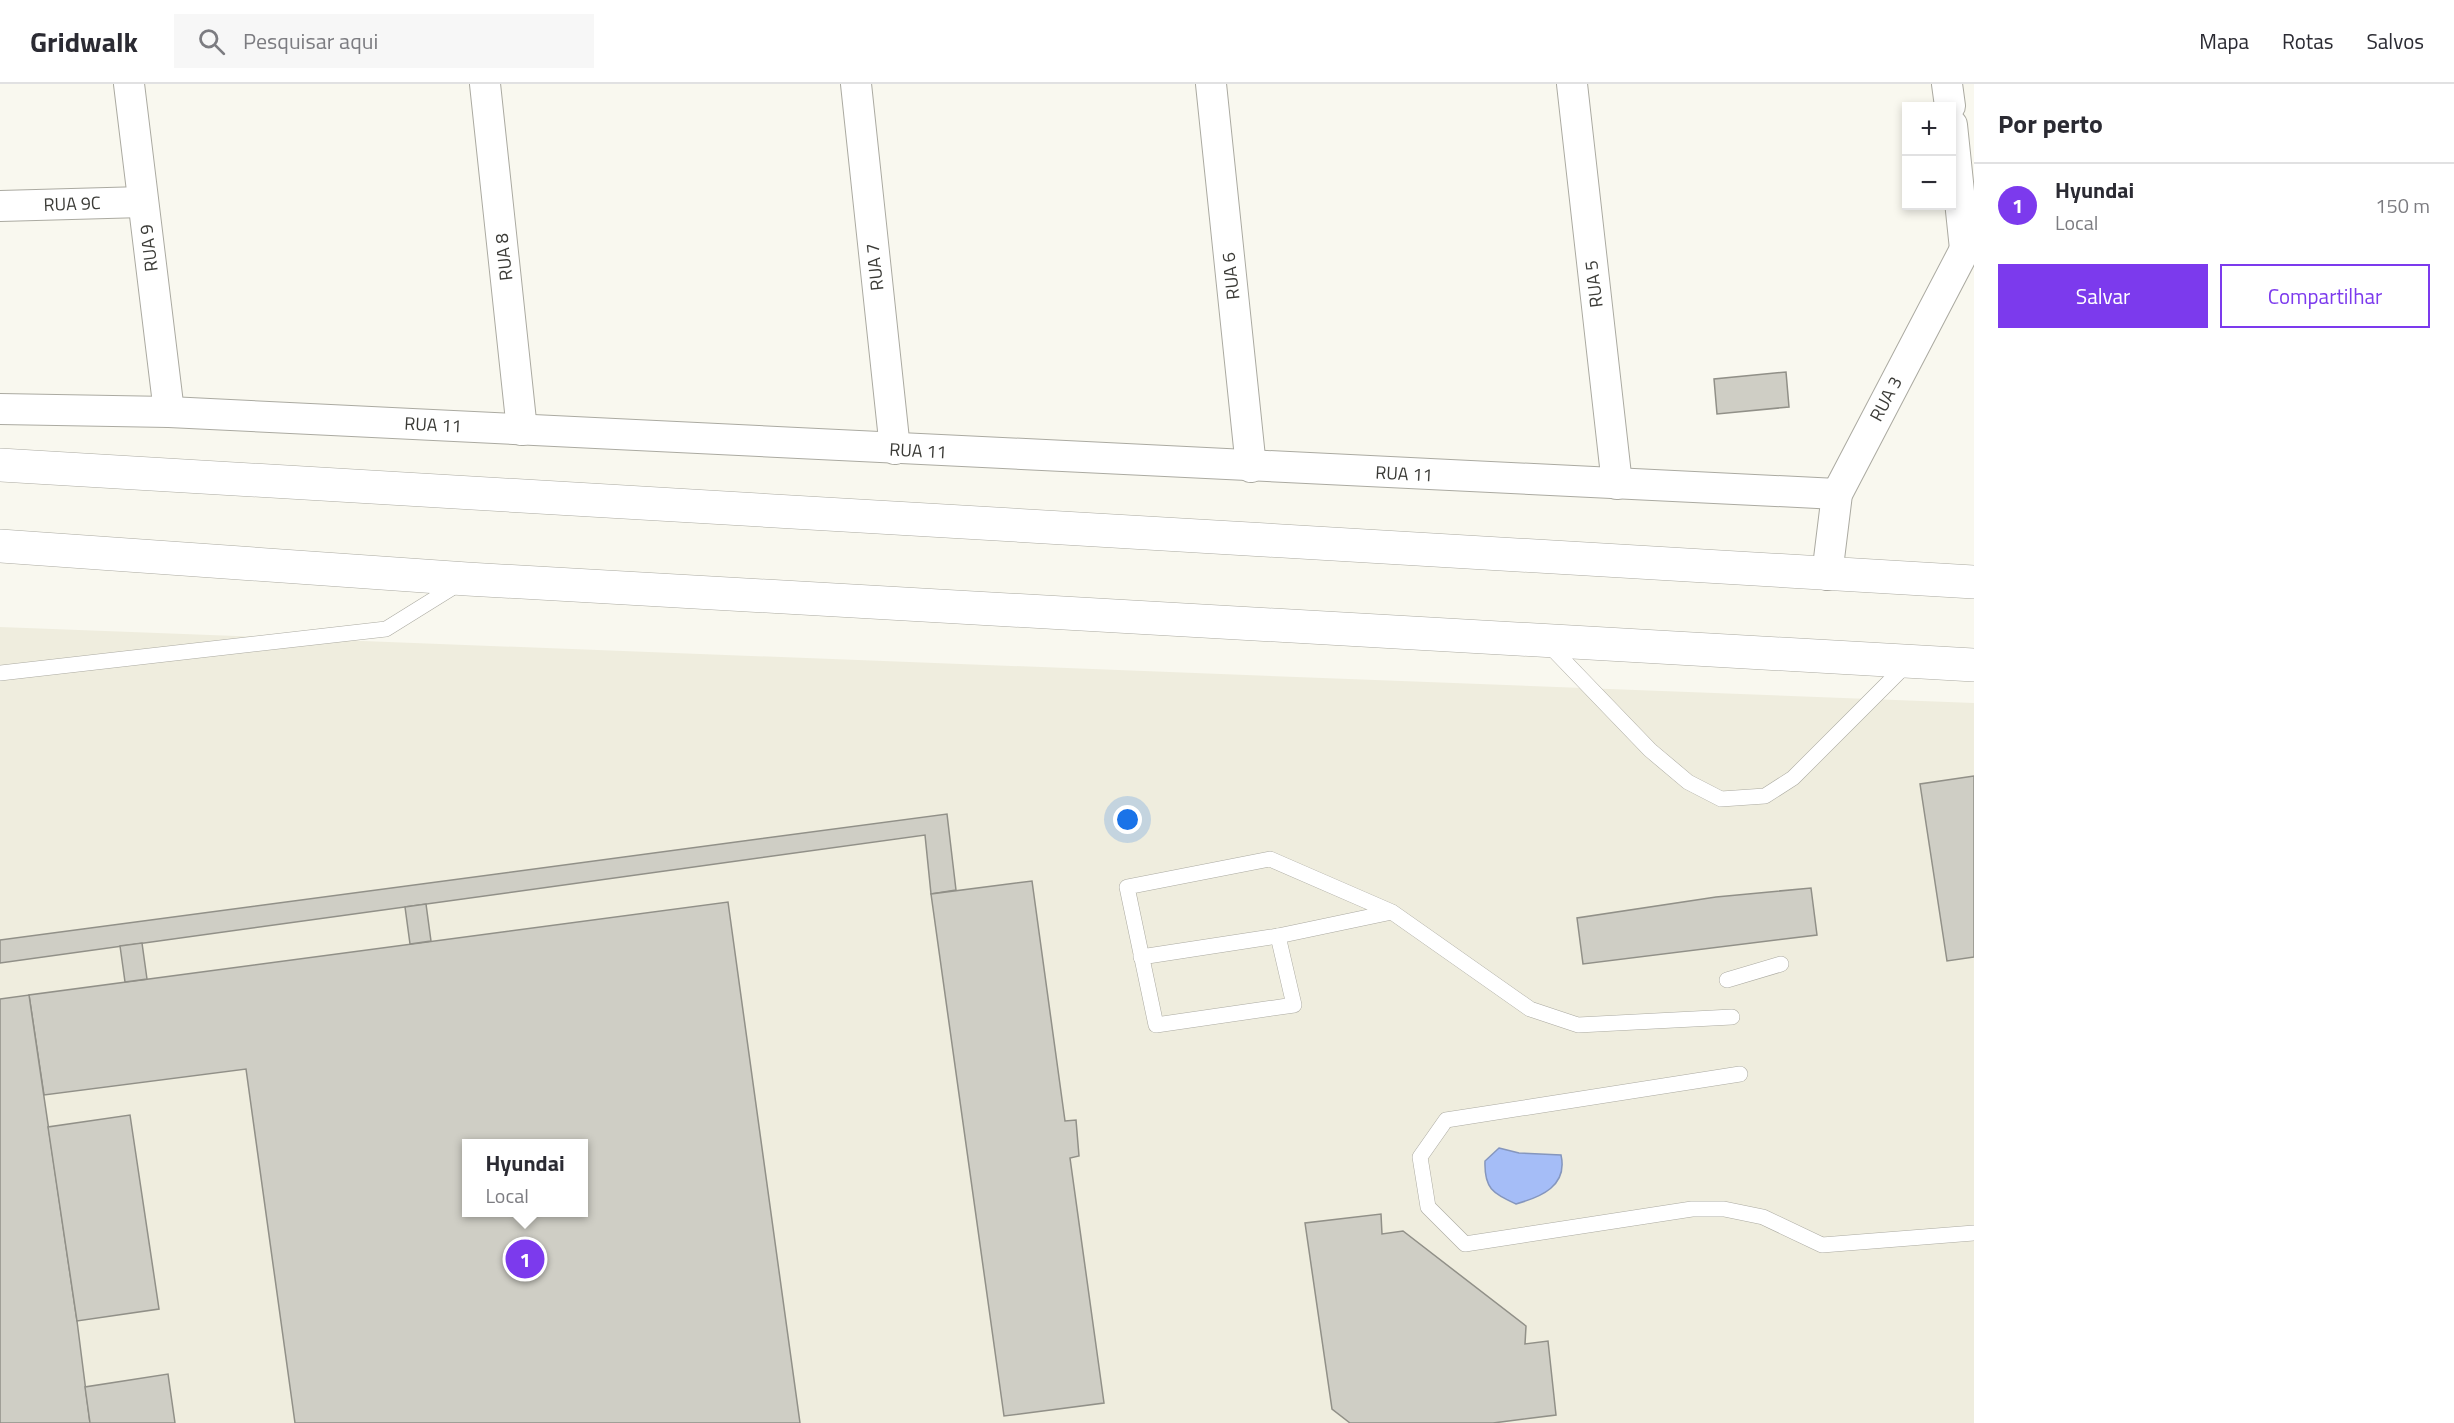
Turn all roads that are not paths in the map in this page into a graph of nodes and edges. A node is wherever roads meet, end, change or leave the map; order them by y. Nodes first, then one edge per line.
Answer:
1 (129, 84) edge
2 (485, 84) edge
3 (855, 84) edge
4 (1211, 84) edge
5 (1572, 84) edge
6 (1947, 84) edge
7 (1949, 102) edge
8 (1956, 152) edge
9 (143, 202) junction
10 (0, 206) edge
11 (1969, 240) edge
12 (0, 409) edge
13 (168, 412) junction
14 (522, 430) junction
15 (895, 449) junction
16 (0, 465) edge
17 (1251, 467) junction
18 (1617, 484) junction
19 (1837, 494) junction
20 (0, 546) edge
21 (1827, 575) junction
22 (467, 579) junction
23 (1974, 582) edge
24 (1543, 639) junction
25 (1912, 660) junction
26 (1974, 665) edge
27 (0, 673) edge
28 (1392, 912) junction
29 (1278, 936) junction
30 (1141, 957) junction
31 (1780, 964) dead end
32 (1727, 980) dead end
33 (1732, 1017) dead end
34 (1740, 1074) dead end
35 (1974, 1233) edge

1 - 9 street, RUA 9
2 - 14 street, RUA 8
3 - 15 street, RUA 7
4 - 17 street, RUA 6
5 - 18 street, RUA 5
6 - 7 street
8 - 11 street
9 - 10 street, RUA 9C
9 - 13 street, RUA 9
11 - 19 street, RUA 3
12 - 13 street, RUA 11
13 - 14 street, RUA 11
14 - 15 street, RUA 11
15 - 17 street, RUA 11
16 - 21 main road
17 - 18 street, RUA 11
18 - 19 street, RUA 11
19 - 21 street, RUA 3
20 - 22 main road
21 - 23 main road
22 - 24 main road
22 - 27 lane
24 - 25 main road
24 - 25 lane
25 - 26 main road
28 - 29 lane
28 - 30 lane
28 - 33 lane
29 - 30 lane
29 - 30 lane
31 - 32 lane
34 - 35 lane

